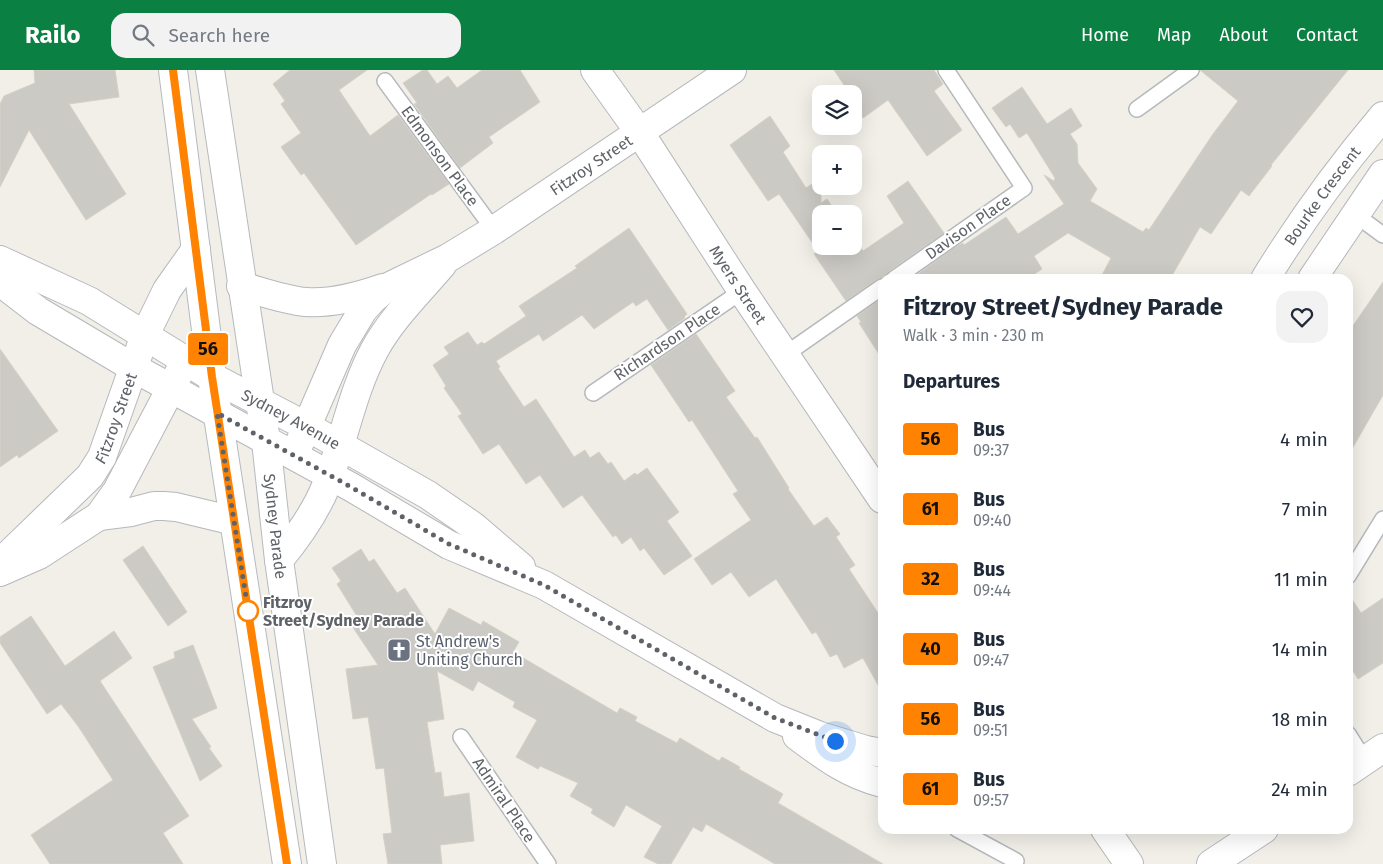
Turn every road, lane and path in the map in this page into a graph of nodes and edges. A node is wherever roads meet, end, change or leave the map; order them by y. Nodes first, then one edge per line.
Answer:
1 (173, 70) edge
2 (210, 70) edge
3 (595, 70) edge
4 (732, 70) edge
5 (946, 70) edge
6 (1191, 70) edge
7 (384, 81) dead end
8 (1137, 110) dead end
9 (1383, 116) edge
10 (640, 133) junction
11 (1383, 174) edge
12 (1326, 191) junction
13 (1356, 215) junction
14 (494, 230) junction
15 (1383, 235) edge
16 (196, 249) junction
17 (448, 258) junction
18 (0, 260) edge
19 (901, 274) edge
20 (1268, 274) edge
21 (1315, 274) edge
22 (0, 282) edge
23 (241, 286) junction
24 (386, 288) junction
25 (878, 290) edge
26 (742, 291) junction
27 (145, 335) junction
28 (786, 354) junction
29 (185, 361) junction
30 (134, 368) junction
31 (212, 377) junction
32 (172, 387) junction
33 (593, 393) dead end
34 (260, 403) junction
35 (217, 413) junction
36 (306, 426) junction
37 (266, 441) junction
38 (339, 444) junction
39 (295, 456) junction
40 (329, 476) junction
41 (878, 493) edge
42 (99, 516) junction
43 (1383, 519) edge
44 (234, 521) junction
45 (279, 560) junction
46 (0, 563) edge
47 (1353, 568) edge
48 (0, 572) edge
49 (544, 585) junction
50 (775, 718) junction
51 (461, 737) dead end
52 (1353, 742) edge
53 (878, 752) edge
54 (1365, 760) edge
55 (878, 783) edge
56 (965, 834) edge
57 (1108, 834) edge
58 (1256, 834) edge
59 (1016, 861) dead end
60 (287, 864) edge
61 (322, 864) edge
62 (548, 864) edge
63 (1129, 864) edge
64 (1211, 864) edge

1 - 16 street
2 - 23 street, Sydney Parade
3 - 10 street, Myers Street
4 - 10 street, Fitzroy Street
5 - 19 lane, Davison Place
6 - 8 lane
7 - 14 lane, Edmonson Place
9 - 12 street, Bourke Crescent
10 - 14 street, Fitzroy Street
10 - 26 street, Myers Street
11 - 13 street
12 - 13 street
12 - 20 street, Bourke Crescent
13 - 15 lane
13 - 21 street
14 - 17 street, Fitzroy Street
16 - 27 street, Fitzroy Street
16 - 31 street
17 - 24 street, Fitzroy Street
17 - 38 street, Fitzroy Street
18 - 27 street, Sydney Avenue
22 - 30 street, Sydney Avenue
23 - 24 street, Fitzroy Street
23 - 34 street, Sydney Parade
24 - 36 street, Fitzroy Street
25 - 28 lane
26 - 28 street, Myers Street
26 - 33 lane, Richardson Place
27 - 29 street, Sydney Avenue
27 - 30 street, Fitzroy Street
28 - 41 street, Myers Street
29 - 31 street, Sydney Avenue
29 - 32 street, Fitzroy Street
30 - 32 street, Sydney Avenue
30 - 46 street, Fitzroy Street
31 - 34 street, Sydney Avenue
31 - 35 street
32 - 35 street, Sydney Avenue
32 - 42 street, Fitzroy Street
34 - 36 street, Sydney Avenue
34 - 37 street, Sydney Parade
35 - 37 street, Sydney Avenue
35 - 44 street
36 - 38 street, Sydney Avenue
36 - 39 street, Fitzroy Street
37 - 39 street, Sydney Avenue
37 - 45 street, Sydney Parade
38 - 40 street, Fitzroy Street
38 - 49 street, Sydney Avenue
39 - 40 street, Sydney Avenue
40 - 45 street, Fitzroy Street
40 - 49 street, Sydney Avenue
42 - 44 street, Fitzroy Street
42 - 48 street, Fitzroy Street
43 - 47 lane
44 - 60 street
45 - 61 street, Sydney Parade
49 - 50 street, Sydney Avenue
50 - 53 street, Sydney Avenue
50 - 55 street, Sydney Avenue
51 - 62 lane, Admiral Place
52 - 54 lane
56 - 59 lane
57 - 63 street
58 - 64 street

